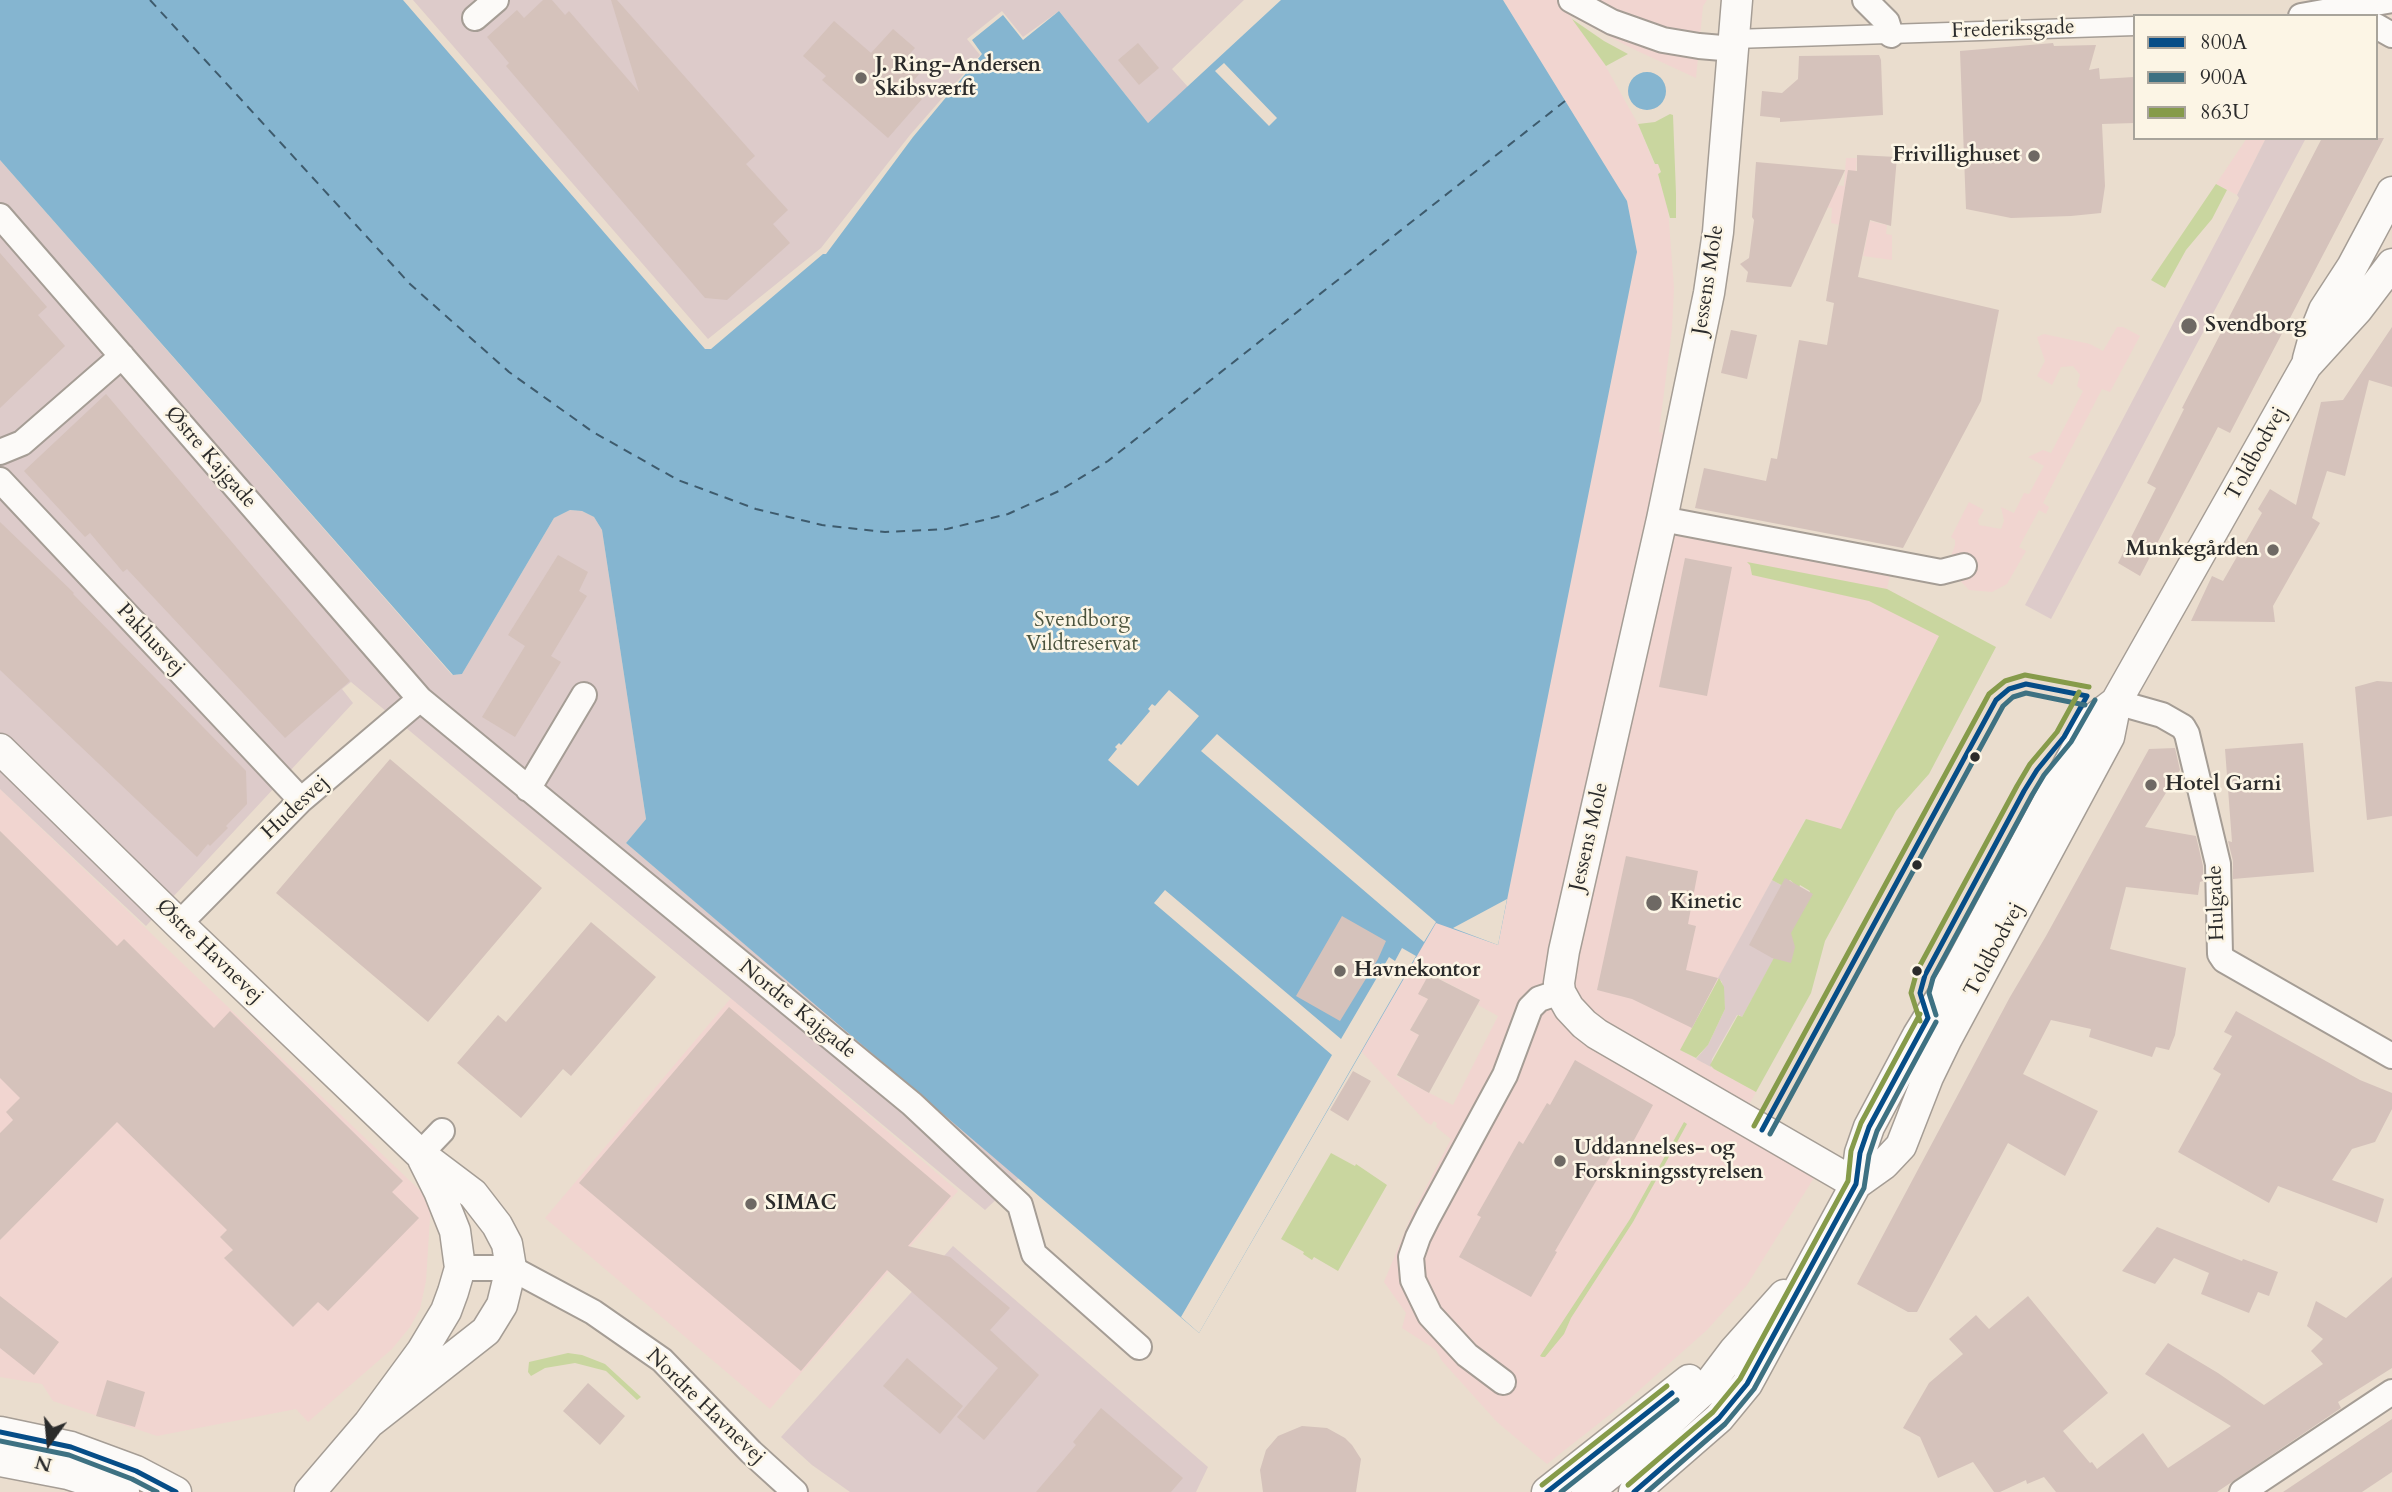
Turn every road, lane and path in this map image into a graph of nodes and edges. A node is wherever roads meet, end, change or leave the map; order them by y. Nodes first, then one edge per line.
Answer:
1 (496, 0) edge
2 (1571, 0) edge
3 (1737, 0) edge
4 (1865, 0) edge
5 (2392, 0) edge
6 (2328, 14) edge
7 (475, 18) dead end
8 (2133, 26) edge
9 (1888, 28) junction
10 (1734, 44) junction
11 (2392, 192) edge
12 (0, 216) edge
13 (2392, 264) edge
14 (122, 356) junction
15 (2300, 377) junction
16 (0, 452) edge
17 (0, 480) edge
18 (1662, 519) junction
19 (1964, 566) dead end
20 (583, 695) dead end
21 (420, 699) junction
22 (2116, 702) junction
23 (0, 749) edge
24 (528, 789) junction
25 (301, 800) junction
26 (179, 925) junction
27 (1560, 992) junction
28 (2392, 1056) edge
29 (442, 1132) dead end
30 (420, 1154) junction
31 (1856, 1184) junction
32 (1812, 1263) junction
33 (460, 1268) junction
34 (511, 1268) junction
35 (1139, 1347) dead end
36 (1734, 1351) junction
37 (1503, 1382) dead end
38 (2392, 1392) edge
39 (369, 1423) junction
40 (0, 1432) edge
41 (0, 1461) edge
42 (124, 1492) edge
43 (176, 1492) edge
44 (310, 1492) edge
45 (795, 1492) edge
46 (1547, 1492) edge
47 (1587, 1492) edge
48 (1634, 1492) edge
49 (2242, 1492) edge

1 - 7 street
2 - 10 street
3 - 10 street, Jessens Mole
4 - 9 street
5 - 6 street
8 - 9 street, Frederiksgade
9 - 10 street, Frederiksgade
10 - 18 street, Jessens Mole
11 - 15 street
12 - 14 street, Østre Kajgade
13 - 15 street
14 - 16 street
14 - 21 street, Østre Kajgade
15 - 22 street, Toldbodvej
17 - 25 street, Pakhusvej
18 - 19 street
18 - 27 street, Jessens Mole
20 - 24 street
21 - 24 street, Nordre Kajgade
21 - 25 street, Hudesvej
22 - 28 street, Hulgade
22 - 31 street, Toldbodvej
23 - 26 street, Østre Havnevej
24 - 35 street, Nordre Kajgade
25 - 26 street, Hudesvej
26 - 30 street, Østre Havnevej
27 - 31 street
27 - 37 street
29 - 30 street
30 - 33 street, Østre Havnevej
30 - 34 street, Østre Havnevej
31 - 32 street, Toldbodvej
32 - 36 street, Toldbodvej
32 - 48 street, Toldbodvej
33 - 34 street, Nordre Havnevej
33 - 39 street, Østre Havnevej
34 - 39 street, Østre Havnevej
34 - 45 street, Nordre Havnevej
36 - 46 street, Toldbodvej
36 - 47 street, Toldbodvej
38 - 49 street
39 - 44 street, Østre Havnevej
40 - 43 street
41 - 42 street

